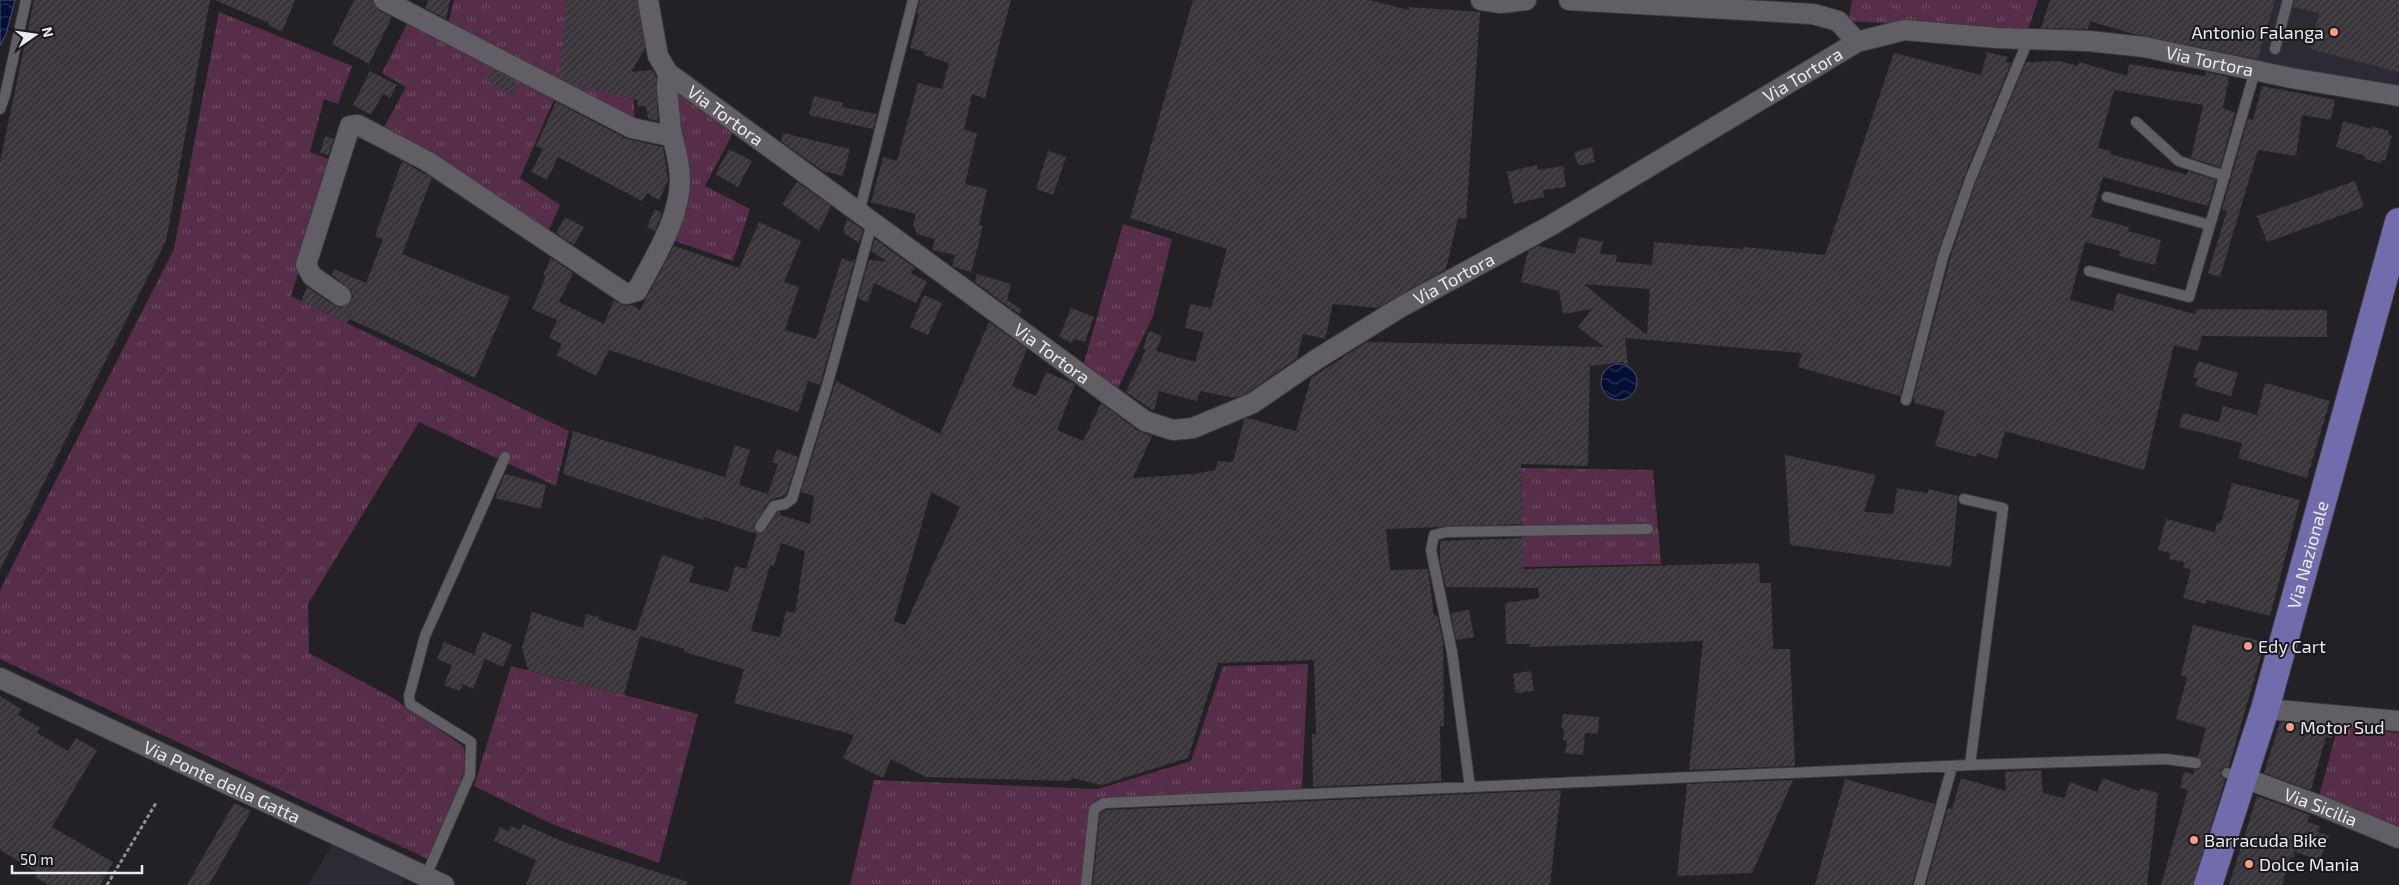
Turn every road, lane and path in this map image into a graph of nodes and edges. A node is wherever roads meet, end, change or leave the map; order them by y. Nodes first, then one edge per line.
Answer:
1 (26, 0) edge
2 (384, 0) edge
3 (648, 0) edge
4 (913, 0) edge
5 (1481, 0) edge
6 (1526, 0) edge
7 (1569, 0) edge
8 (2288, 0) edge
9 (2028, 40) junction
10 (1857, 42) junction
11 (2275, 49) dead end
12 (2255, 71) junction
13 (668, 72) junction
14 (2399, 96) edge
15 (0, 109) edge
16 (2136, 122) dead end
17 (671, 131) junction
18 (2225, 176) junction
19 (2107, 197) dead end
20 (866, 218) junction
21 (2210, 225) junction
22 (2399, 225) edge
23 (2089, 271) dead end
24 (341, 296) dead end
25 (1906, 400) dead end
26 (505, 457) dead end
27 (1964, 499) dead end
28 (760, 527) dead end
29 (1648, 529) dead end
30 (0, 678) edge
31 (2265, 709) junction
32 (2399, 721) edge
33 (2196, 764) dead end
34 (1970, 766) junction
35 (1952, 767) junction
36 (2235, 776) junction
37 (1470, 787) junction
38 (156, 803) dead end
39 (2399, 838) edge
40 (435, 881) edge
41 (107, 885) edge
42 (1086, 885) edge
43 (1919, 885) edge
44 (2208, 885) edge

1 - 15 lane
2 - 17 street
3 - 13 street, Via Tortora
4 - 20 lane
5 - 6 street
7 - 10 street
8 - 11 lane
9 - 10 street, Via Tortora
9 - 12 street, Via Tortora
9 - 25 lane
10 - 20 street, Via Tortora
12 - 14 street, Via Tortora
12 - 18 lane
13 - 17 street
13 - 20 street, Via Tortora
16 - 18 lane
17 - 24 street
18 - 21 lane
19 - 21 lane
20 - 28 lane
21 - 23 lane
22 - 31 main road, Via Nazionale
26 - 40 lane
27 - 34 lane
29 - 37 lane
30 - 40 street, Via Ponte della Gatta
31 - 32 street
31 - 36 main road, Via Nazionale
33 - 34 lane
34 - 35 lane
35 - 37 lane
35 - 43 lane
36 - 39 street, Via Sicilia
36 - 44 main road, Via Nazionale
37 - 42 lane
38 - 41 path

